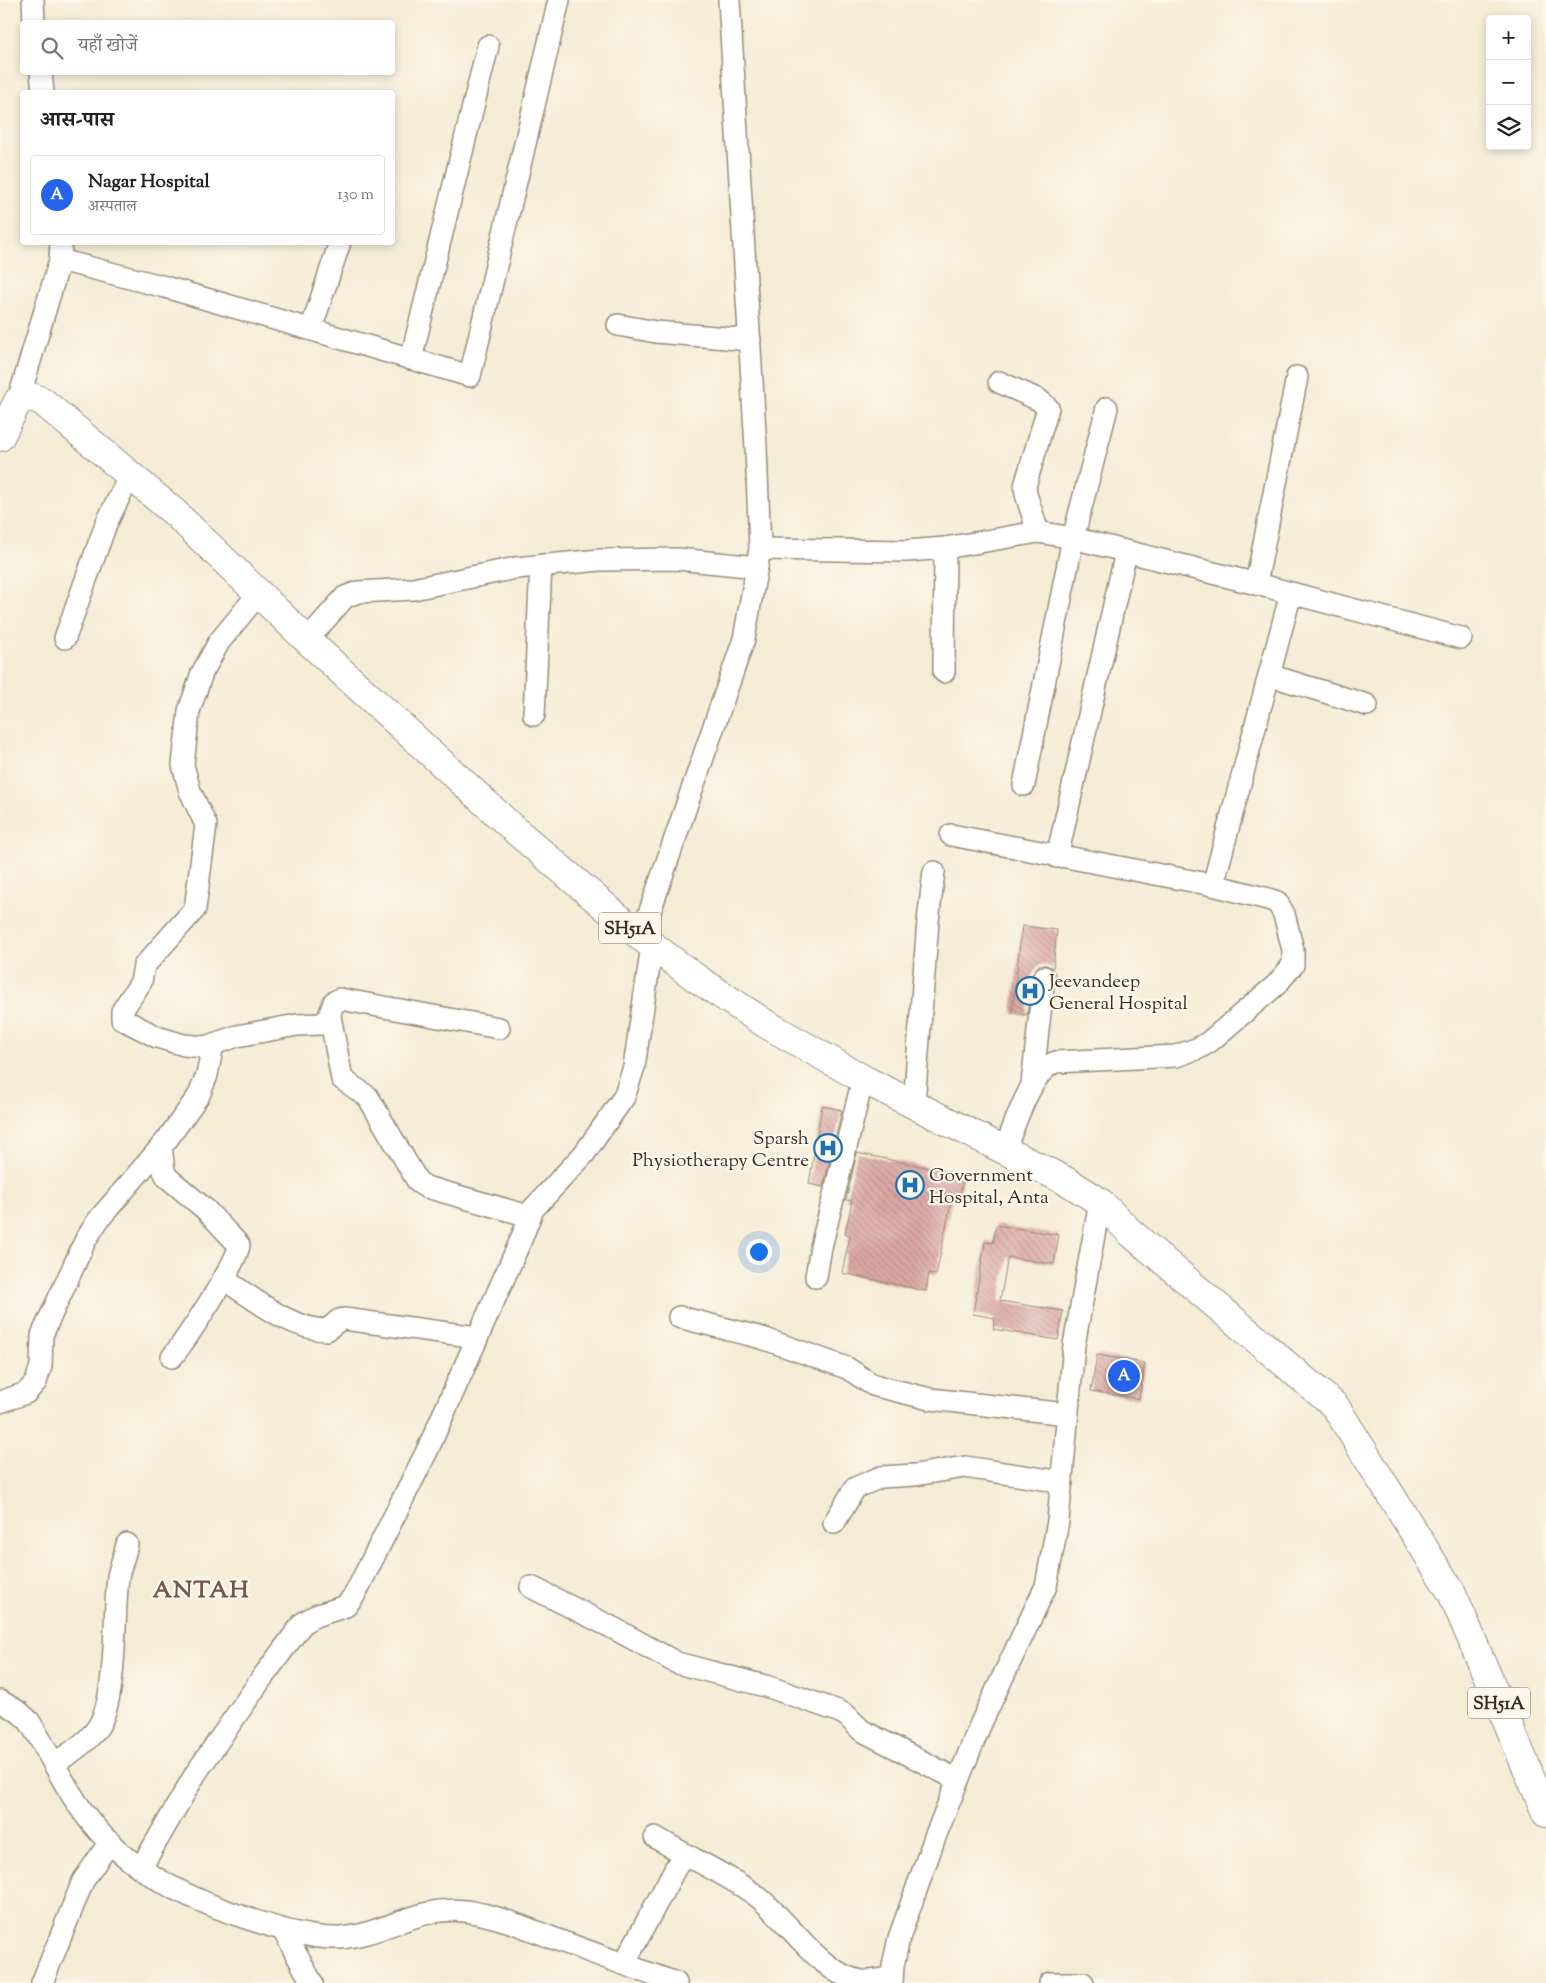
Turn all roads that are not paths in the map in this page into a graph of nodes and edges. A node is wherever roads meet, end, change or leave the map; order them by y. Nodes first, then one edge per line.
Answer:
1 (33, 0) edge
2 (559, 0) edge
3 (729, 0) edge
4 (34, 20) edge
5 (488, 46) dead end
6 (40, 75) edge
7 (43, 90) edge
8 (339, 245) edge
9 (61, 251) edge
10 (618, 326) dead end
11 (311, 329) junction
12 (750, 340) junction
13 (411, 360) junction
14 (1296, 377) dead end
15 (999, 382) dead end
16 (18, 401) junction
17 (1107, 408) dead end
18 (0, 437) edge
19 (130, 475) junction
20 (1038, 532) junction
21 (1073, 538) junction
22 (945, 548) junction
23 (1126, 552) junction
24 (758, 558) junction
25 (541, 565) junction
26 (1256, 584) junction
27 (259, 593) junction
28 (1291, 593) junction
29 (66, 638) dead end
30 (1461, 638) dead end
31 (307, 640) junction
32 (944, 672) dead end
33 (1269, 675) junction
34 (1368, 705) dead end
35 (534, 715) dead end
36 (1024, 785) dead end
37 (951, 835) dead end
38 (1057, 857) junction
39 (934, 872) dead end
40 (1213, 885) junction
41 (647, 942) junction
42 (1044, 977) dead end
43 (330, 1016) junction
44 (499, 1028) dead end
45 (213, 1045) junction
46 (863, 1079) junction
47 (1032, 1086) junction
48 (914, 1104) junction
49 (160, 1147) junction
50 (1004, 1149) junction
51 (1100, 1202) junction
52 (529, 1216) junction
53 (816, 1277) dead end
54 (223, 1279) junction
55 (679, 1317) dead end
56 (477, 1337) junction
57 (172, 1357) dead end
58 (0, 1402) edge
59 (1067, 1414) junction
60 (1062, 1482) junction
61 (834, 1523) dead end
62 (127, 1544) dead end
63 (530, 1587) dead end
64 (0, 1700) edge
65 (54, 1763) junction
66 (958, 1780) junction
67 (1546, 1813) edge
68 (655, 1836) dead end
69 (110, 1842) junction
70 (683, 1854) junction
71 (141, 1868) junction
72 (283, 1930) junction
73 (624, 1964) junction
74 (892, 1980) edge
75 (42, 1983) edge
76 (312, 1983) edge
77 (676, 1983) edge
78 (1052, 1983) edge
79 (1083, 1983) edge

1 - 4 street
2 - 13 street
3 - 12 street
5 - 13 street
6 - 7 street
8 - 11 street
9 - 11 street
9 - 16 street
10 - 12 street
11 - 13 street
12 - 24 street
14 - 26 street
15 - 20 street
16 - 18 main road
16 - 19 main road, SH51A
17 - 21 street
19 - 27 main road, SH51A
19 - 29 street
20 - 21 street
20 - 22 street
21 - 23 street
21 - 36 street
22 - 24 street
22 - 32 street
23 - 26 street
23 - 38 street
24 - 25 street
24 - 41 street
25 - 31 street
25 - 35 street
26 - 28 street
27 - 31 main road, SH51A
27 - 45 street
28 - 30 street
28 - 33 street
31 - 41 main road, SH51A
33 - 34 street
33 - 40 street
37 - 38 street
38 - 40 street
39 - 48 street
40 - 47 street
41 - 46 main road, SH51A
41 - 52 street
42 - 47 street
43 - 44 street
43 - 45 street
43 - 52 street
45 - 49 street
46 - 48 main road, SH51A
46 - 53 street
47 - 50 street
48 - 50 main road, SH51A
49 - 54 street
49 - 58 street
50 - 51 main road, SH51A
51 - 59 street
51 - 67 main road, SH51A
52 - 56 street
54 - 56 street
54 - 57 street
55 - 59 street
56 - 71 street
59 - 60 street
60 - 61 street
60 - 66 street
62 - 65 street
63 - 66 street
64 - 65 street
65 - 69 street
66 - 74 street
68 - 70 street
69 - 71 street
69 - 75 street
70 - 73 street
70 - 74 street
71 - 72 street
72 - 73 street
72 - 76 street
73 - 77 street
78 - 79 street

